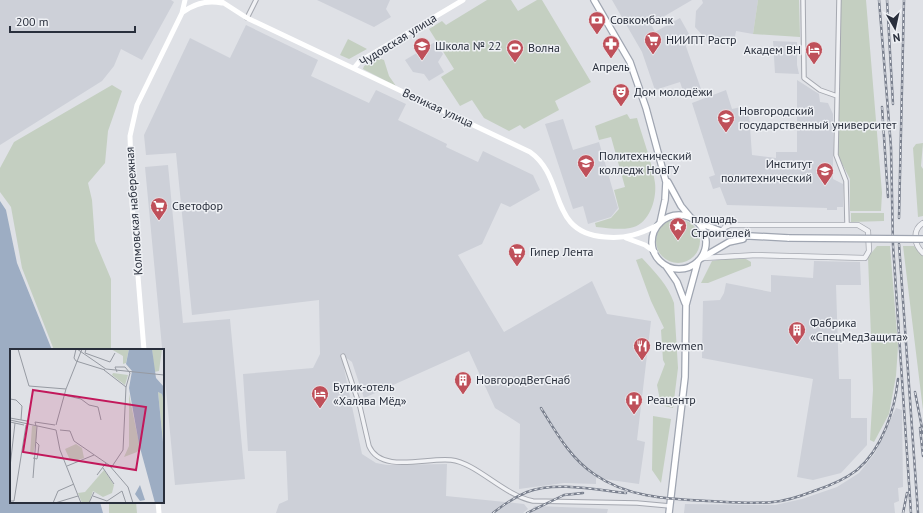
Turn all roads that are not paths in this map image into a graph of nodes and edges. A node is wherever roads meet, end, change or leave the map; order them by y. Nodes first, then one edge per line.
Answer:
1 (185, 0) edge
2 (189, 0) edge
3 (219, 0) edge
4 (256, 0) edge
5 (463, 0) edge
6 (594, 0) edge
7 (803, 0) edge
8 (839, 0) edge
9 (224, 4) junction
10 (183, 12) junction
11 (247, 18) junction
12 (354, 68) junction
13 (838, 96) junction
14 (665, 177) junction
15 (694, 220) junction
16 (923, 223) edge
17 (659, 224) junction
18 (847, 224) junction
19 (721, 232) junction
20 (625, 238) junction
21 (752, 238) junction
22 (923, 239) edge
23 (655, 252) junction
24 (923, 253) edge
25 (700, 260) junction
26 (664, 263) junction
27 (686, 305) junction
28 (144, 349) edge
29 (343, 356) dead end
30 (158, 503) edge
31 (670, 506) junction
32 (159, 513) edge
33 (669, 513) edge

1 - 10 main road
2 - 10 main road, Колмовская набережная
3 - 9 main road, Великая улица
4 - 11 street
5 - 12 main road, Чудовская улица
6 - 14 main road
7 - 13 street
8 - 13 street
9 - 10 main road
9 - 11 main road, Великая улица
10 - 28 main road, Колмовская набережная
11 - 12 main road, Великая улица
12 - 20 main road, Великая улица
13 - 18 street
14 - 15 main road
14 - 17 main road
15 - 17 main road
15 - 19 main road
15 - 25 main road
16 - 24 street
17 - 20 main road
17 - 23 main road
18 - 19 street
18 - 25 street
19 - 21 main road
20 - 23 main road
21 - 22 main road, bridge
21 - 25 main road
23 - 26 main road
25 - 26 main road
25 - 27 main road
26 - 27 main road
27 - 31 main road
29 - 31 street
30 - 32 main road
31 - 33 main road

